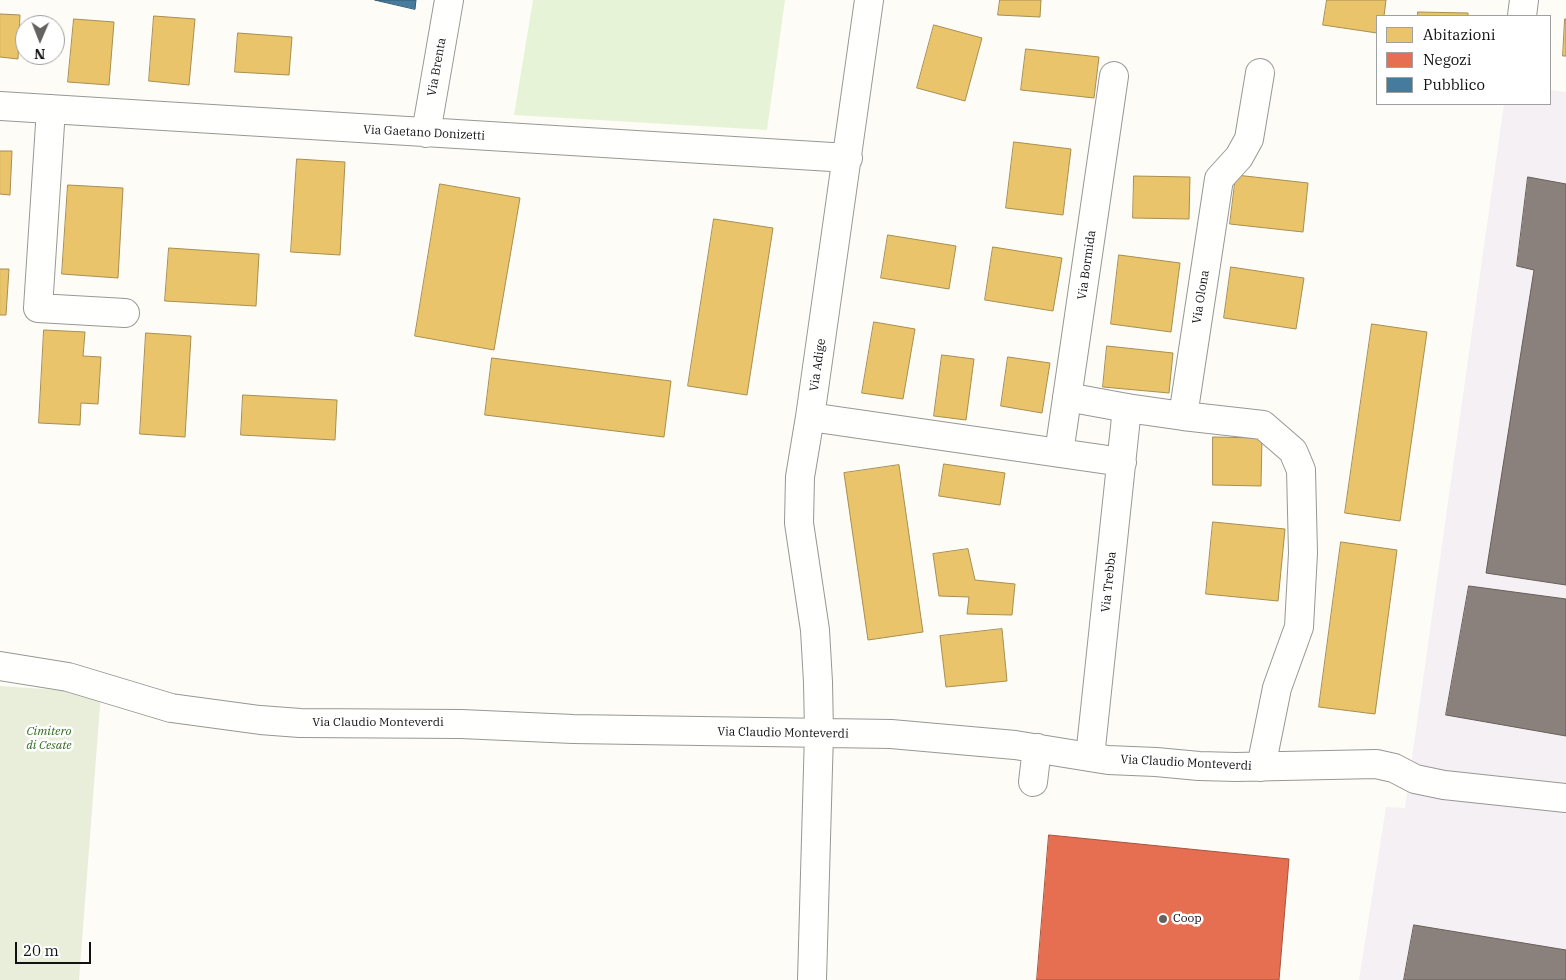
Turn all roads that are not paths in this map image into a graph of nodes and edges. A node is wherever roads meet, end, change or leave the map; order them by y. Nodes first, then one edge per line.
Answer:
1 (449, 0) edge
2 (869, 0) edge
3 (1524, 0) edge
4 (1522, 15) edge
5 (1260, 72) dead end
6 (1114, 76) dead end
7 (0, 106) edge
8 (51, 110) junction
9 (426, 133) junction
10 (848, 158) junction
11 (125, 313) dead end
12 (1067, 396) junction
13 (1127, 408) junction
14 (1183, 416) junction
15 (810, 417) junction
16 (1058, 453) junction
17 (1122, 462) junction
18 (0, 666) edge
19 (819, 733) junction
20 (1038, 748) junction
21 (1090, 757) junction
22 (1261, 766) junction
23 (1033, 782) dead end
24 (1566, 798) edge
25 (819, 974) edge

1 - 9 street, Via Brenta
2 - 10 street, Via Adige
3 - 4 street
5 - 14 street, Via Olona
6 - 12 street, Via Bormida
7 - 8 street, Via Gaetano Donizetti
8 - 9 street, Via Gaetano Donizetti
8 - 11 street
9 - 10 street, Via Gaetano Donizetti
10 - 15 street, Via Adige
12 - 13 street
12 - 16 street, Via Bormida
13 - 14 street
13 - 17 street, Via Trebba
14 - 22 street
15 - 16 street
15 - 19 street, Via Adige
16 - 17 street
17 - 21 street, Via Trebba
18 - 19 street, Via Claudio Monteverdi
19 - 20 street, Via Claudio Monteverdi
19 - 25 street, Via Adige
20 - 21 street, Via Claudio Monteverdi
20 - 23 street
21 - 22 street, Via Claudio Monteverdi
22 - 24 street, Via Claudio Monteverdi

